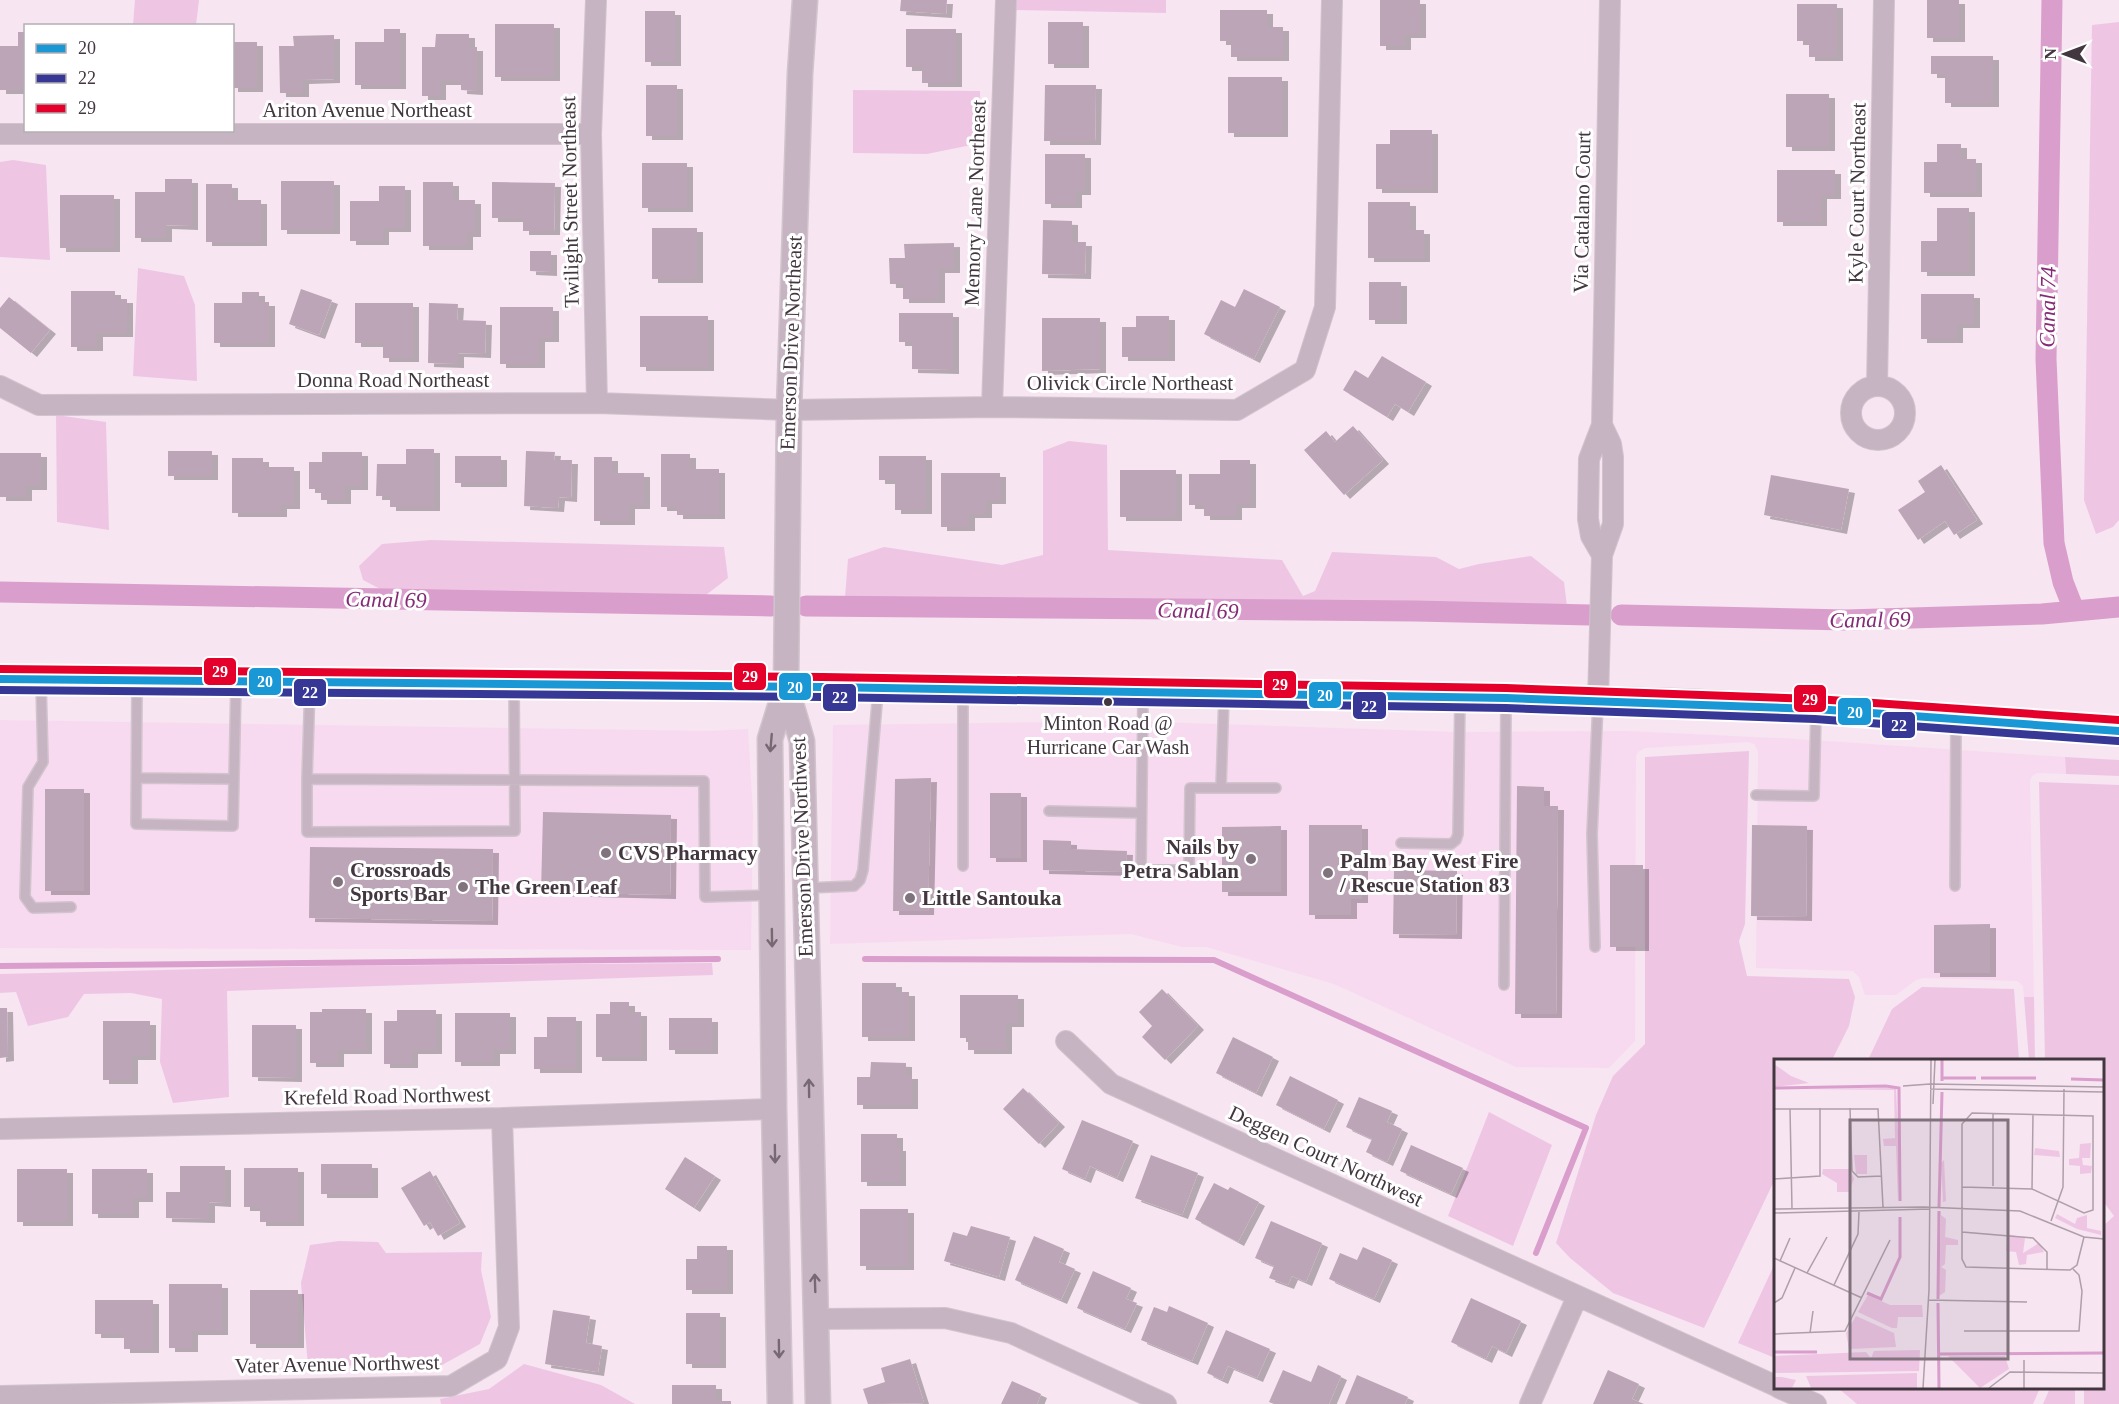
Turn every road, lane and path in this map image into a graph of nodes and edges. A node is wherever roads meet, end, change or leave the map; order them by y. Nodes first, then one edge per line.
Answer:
1 (596, 0) edge
2 (805, 0) edge
3 (1006, 0) edge
4 (1332, 0) edge
5 (1610, 0) edge
6 (1884, 0) edge
7 (0, 134) edge
8 (591, 134) junction
9 (1877, 386) dead end
10 (0, 387) edge
11 (597, 403) junction
12 (992, 407) junction
13 (789, 410) junction
14 (1602, 425) junction
15 (1588, 493) junction
16 (1613, 493) junction
17 (1602, 555) junction
18 (0, 679) edge
19 (41, 680) junction
20 (137, 681) junction
21 (236, 682) junction
22 (310, 682) junction
23 (514, 684) junction
24 (786, 687) junction
25 (879, 688) junction
26 (963, 690) junction
27 (1143, 692) junction
28 (1224, 693) junction
29 (1460, 697) junction
30 (1506, 698) junction
31 (1598, 700) junction
32 (1816, 709) junction
33 (1956, 719) junction
34 (2119, 731) edge
35 (137, 778) junction
36 (234, 779) junction
37 (307, 779) junction
38 (514, 781) junction
39 (1221, 787) junction
40 (1276, 788) dead end
41 (1756, 795) dead end
42 (1049, 811) dead end
43 (1141, 813) junction
44 (1401, 843) dead end
45 (963, 866) dead end
46 (1955, 886) dead end
47 (806, 888) junction
48 (771, 895) junction
49 (71, 907) dead end
50 (1595, 947) dead end
51 (1504, 984) dead end
52 (1066, 1041) dead end
53 (774, 1109) junction
54 (502, 1118) junction
55 (0, 1129) edge
56 (1577, 1297) junction
57 (816, 1319) junction
58 (1774, 1386) edge
59 (1782, 1389) edge
60 (0, 1396) edge
61 (780, 1404) edge
62 (818, 1404) edge
63 (1166, 1404) edge
64 (1530, 1404) edge
65 (1816, 1404) edge

1 - 8 street, Twilight Street Northeast
2 - 13 street, Emerson Drive Northeast
3 - 12 street, Memory Lane Northeast
4 - 12 street, Olivick Circle Northeast
5 - 14 street, Via Catalano Court
6 - 9 street, Kyle Court Northeast
7 - 8 street, Ariton Avenue Northeast
8 - 11 street, Twilight Street Northeast
10 - 11 street, Donna Road Northeast
11 - 13 street, Donna Road Northeast
12 - 13 street, Olivick Circle Northeast
13 - 24 street, Emerson Drive Northeast
14 - 15 street, Via Catalano Court
14 - 16 street, Via Catalano Court
15 - 16 street
15 - 17 street, Via Catalano Court
16 - 17 street, Via Catalano Court
17 - 31 street, Via Catalano Court
18 - 19 main road
19 - 20 main road
19 - 49 lane
20 - 21 main road
20 - 35 lane
21 - 22 main road
21 - 36 lane
22 - 23 main road
22 - 37 lane
23 - 24 main road
23 - 38 lane
24 - 25 main road
24 - 47 street, Emerson Drive Northwest
24 -> 48 street, Emerson Drive Northwest
25 - 26 main road
25 - 47 lane
26 - 27 main road
26 - 45 lane
27 - 28 main road
27 - 43 lane
28 - 29 main road
28 - 39 lane
29 - 30 main road
29 - 44 lane
30 - 31 main road
30 - 51 lane
31 - 32 main road
31 - 50 lane
32 - 33 main road
32 - 41 lane
33 - 34 main road
33 - 46 lane
35 - 36 lane
35 - 36 lane
37 - 38 lane
37 - 38 lane
38 - 48 lane
39 - 40 lane
39 - 43 lane
42 - 43 lane
57 -> 47 street, Emerson Drive Northwest
48 -> 53 street, Emerson Drive Northwest
52 - 56 street, Deggen Court Northwest
53 - 54 street, Krefeld Road Northwest
53 -> 61 street, Emerson Drive Northwest
54 - 55 street, Krefeld Road Northwest
54 - 60 street, Vater Avenue Northwest
56 - 58 street, Deggen Court Northwest
56 - 64 street
57 - 62 street, Emerson Drive Northwest
57 - 63 street
59 - 65 street, Deggen Court Northwest

